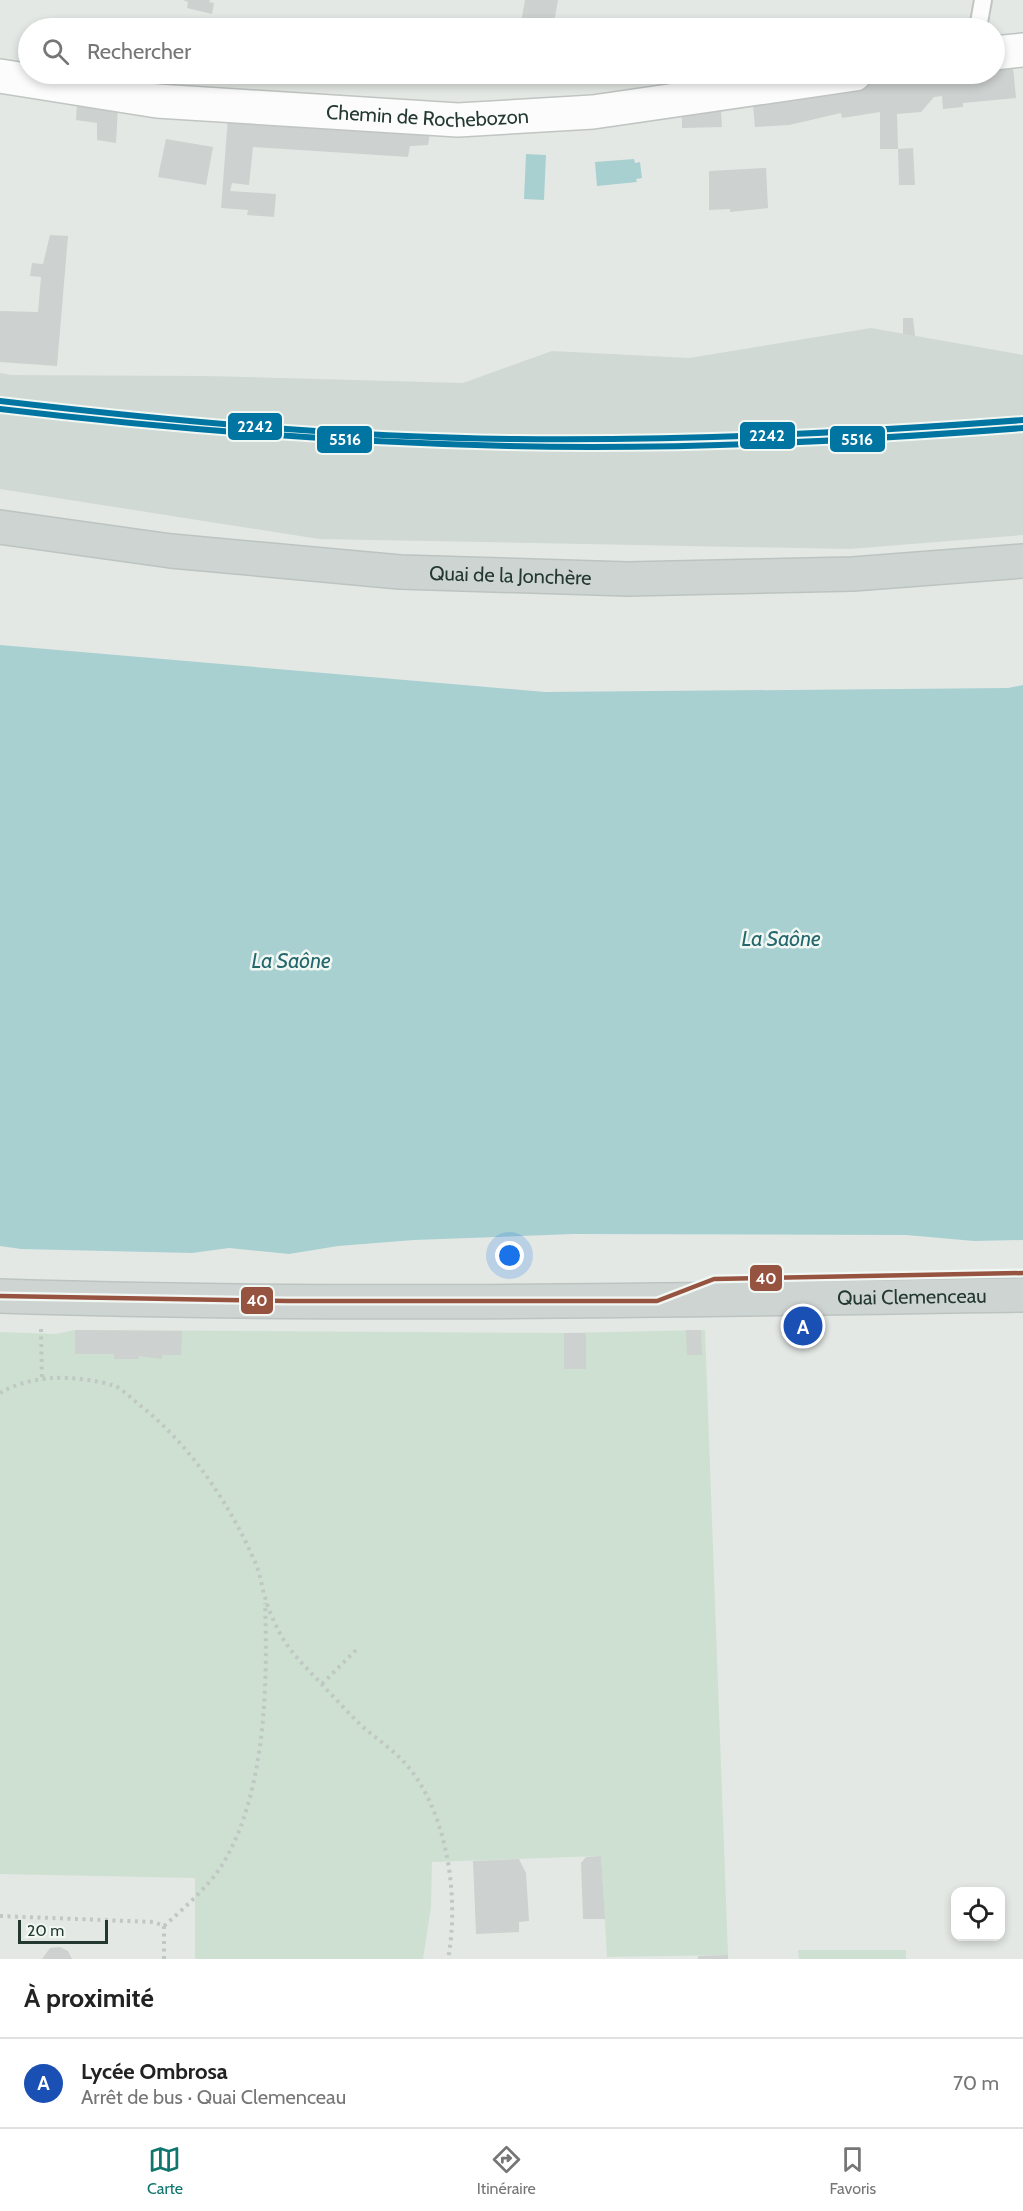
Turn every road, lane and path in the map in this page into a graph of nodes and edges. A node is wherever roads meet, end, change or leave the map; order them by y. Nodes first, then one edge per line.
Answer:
1 (982, 0) edge
2 (979, 18) edge
3 (1023, 50) edge
4 (1005, 52) edge
5 (0, 76) edge
6 (18, 79) edge
7 (50, 84) edge
8 (786, 84) edge
9 (0, 527) edge
10 (1023, 561) edge
11 (1023, 1273) edge
12 (1023, 1295) edge
13 (0, 1296) edge
14 (40, 1298) junction
15 (657, 1301) junction
16 (42, 1379) junction
17 (0, 1393) edge
18 (265, 1599) junction
19 (357, 1649) dead end
20 (322, 1684) junction
21 (0, 1916) edge
22 (164, 1926) junction
23 (164, 1959) edge
24 (448, 1959) edge

1 - 2 lane
3 - 4 street
5 - 6 street, Chemin de Rochebozon
7 - 8 street, Chemin de Rochebozon
9 - 10 main road, Quai de la Jonchère
11 - 15 main road, Quai Clemenceau
12 - 15 main road, Quai Clemenceau
13 - 14 main road, Quai Clemenceau
14 - 15 main road, Quai Clemenceau
14 - 16 path
16 - 17 path
16 - 18 path
18 - 20 path
18 - 22 path
19 - 20 path
20 - 24 path
21 - 22 path
22 - 23 path

